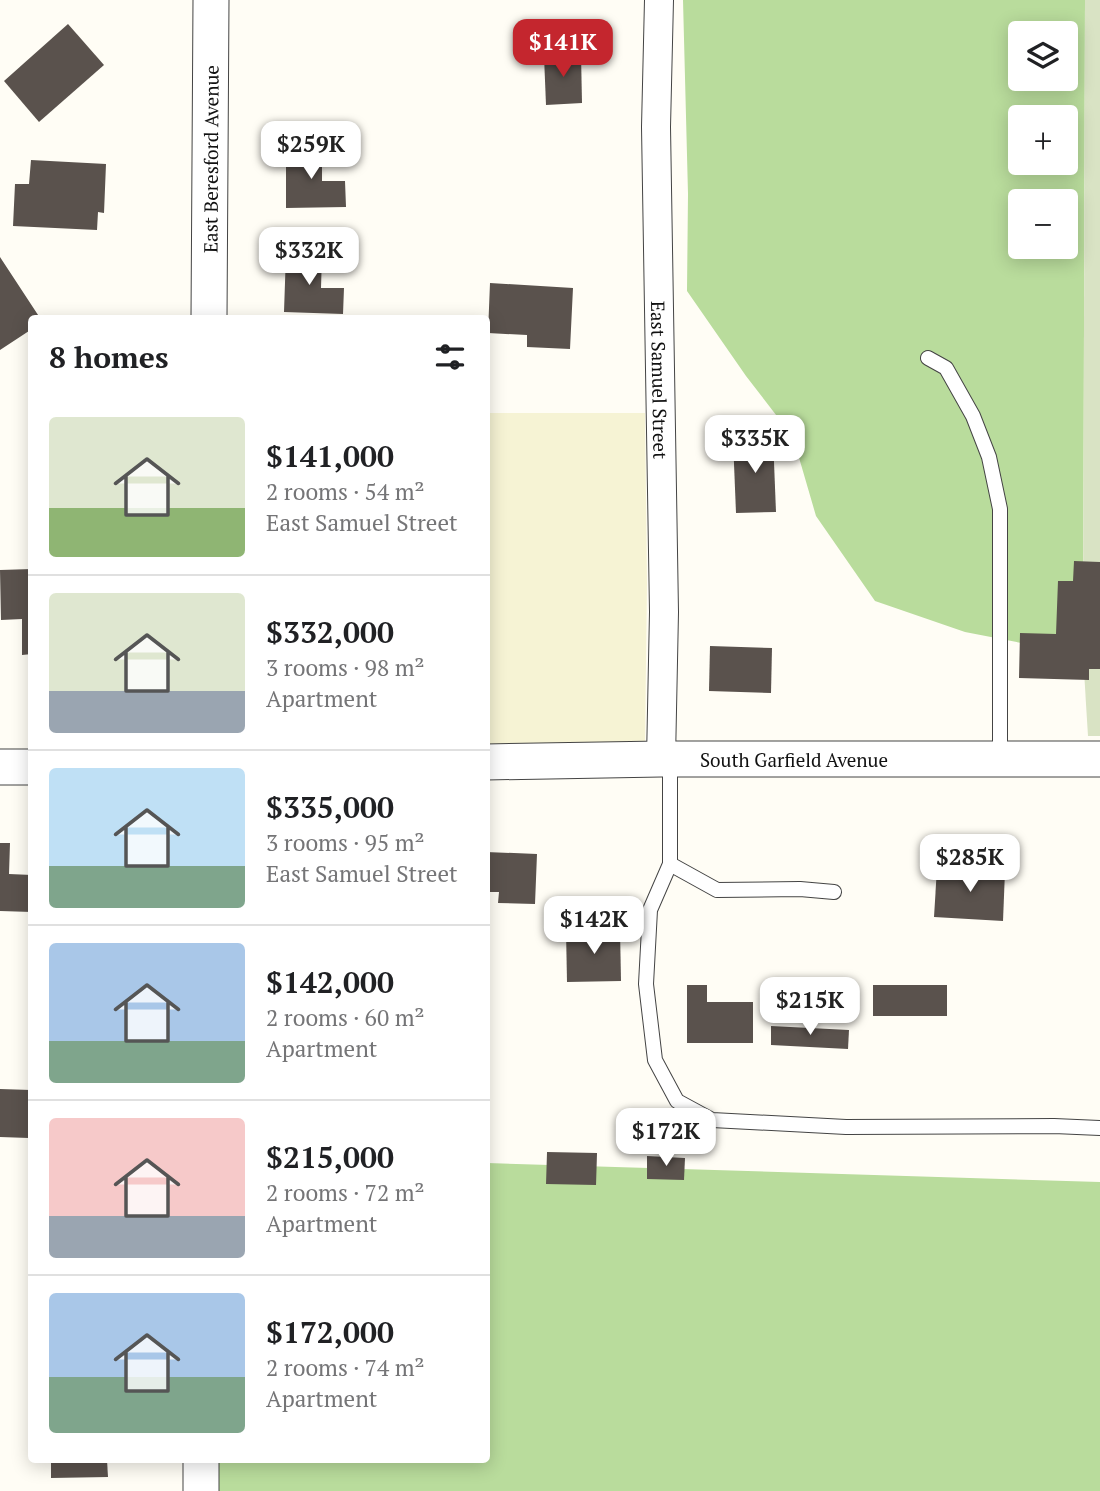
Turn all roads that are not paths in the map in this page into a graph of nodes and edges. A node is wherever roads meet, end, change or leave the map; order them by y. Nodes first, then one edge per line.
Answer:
1 (211, 0) edge
2 (659, 0) edge
3 (209, 315) edge
4 (928, 358) dead end
5 (666, 759) junction
6 (1000, 759) junction
7 (1100, 759) edge
8 (490, 762) edge
9 (0, 767) edge
10 (28, 767) edge
11 (670, 864) junction
12 (834, 892) dead end
13 (1100, 1128) edge
14 (201, 1463) edge
15 (201, 1491) edge

1 - 3 street, East Beresford Avenue
2 - 5 street, East Samuel Street
4 - 6 lane
5 - 6 street, South Garfield Avenue
5 - 8 street, South Garfield Avenue
5 - 11 lane
6 - 7 street, South Garfield Avenue
9 - 10 street
11 - 12 lane
11 - 13 lane
14 - 15 street

